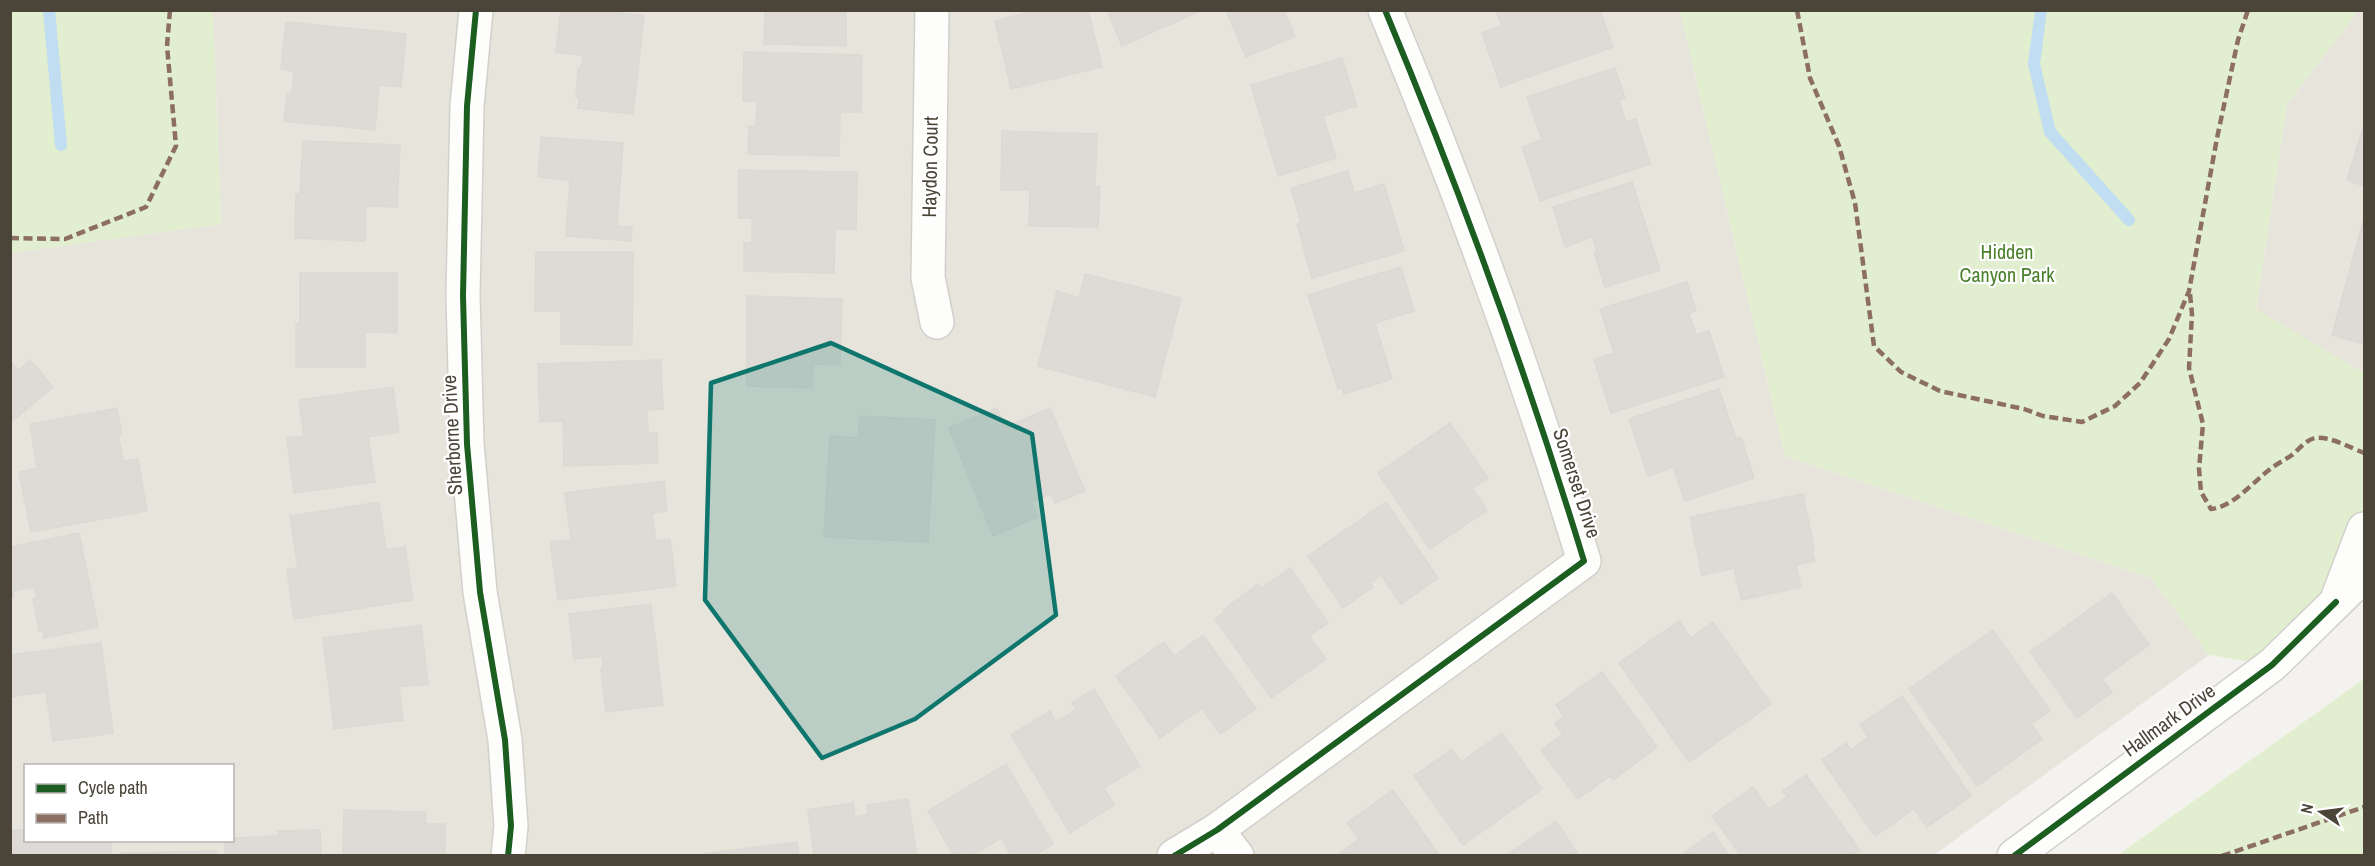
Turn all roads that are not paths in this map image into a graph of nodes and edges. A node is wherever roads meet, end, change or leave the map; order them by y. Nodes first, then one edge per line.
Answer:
1 (476, 10) edge
2 (932, 10) edge
3 (1385, 10) edge
4 (937, 322) dead end
5 (2364, 529) edge
6 (2364, 575) edge
7 (2336, 602) junction
8 (1216, 830) junction
9 (508, 855) edge
10 (1174, 855) edge
11 (1237, 855) edge
12 (2014, 855) edge

1 - 9 street, Sherborne Drive
2 - 4 street, Haydon Court
3 - 8 street, Somerset Drive
5 - 7 street, Hallmark Drive
6 - 7 street, Hallmark Drive
7 - 12 street, Hallmark Drive
8 - 10 street, Somerset Drive
8 - 11 street

